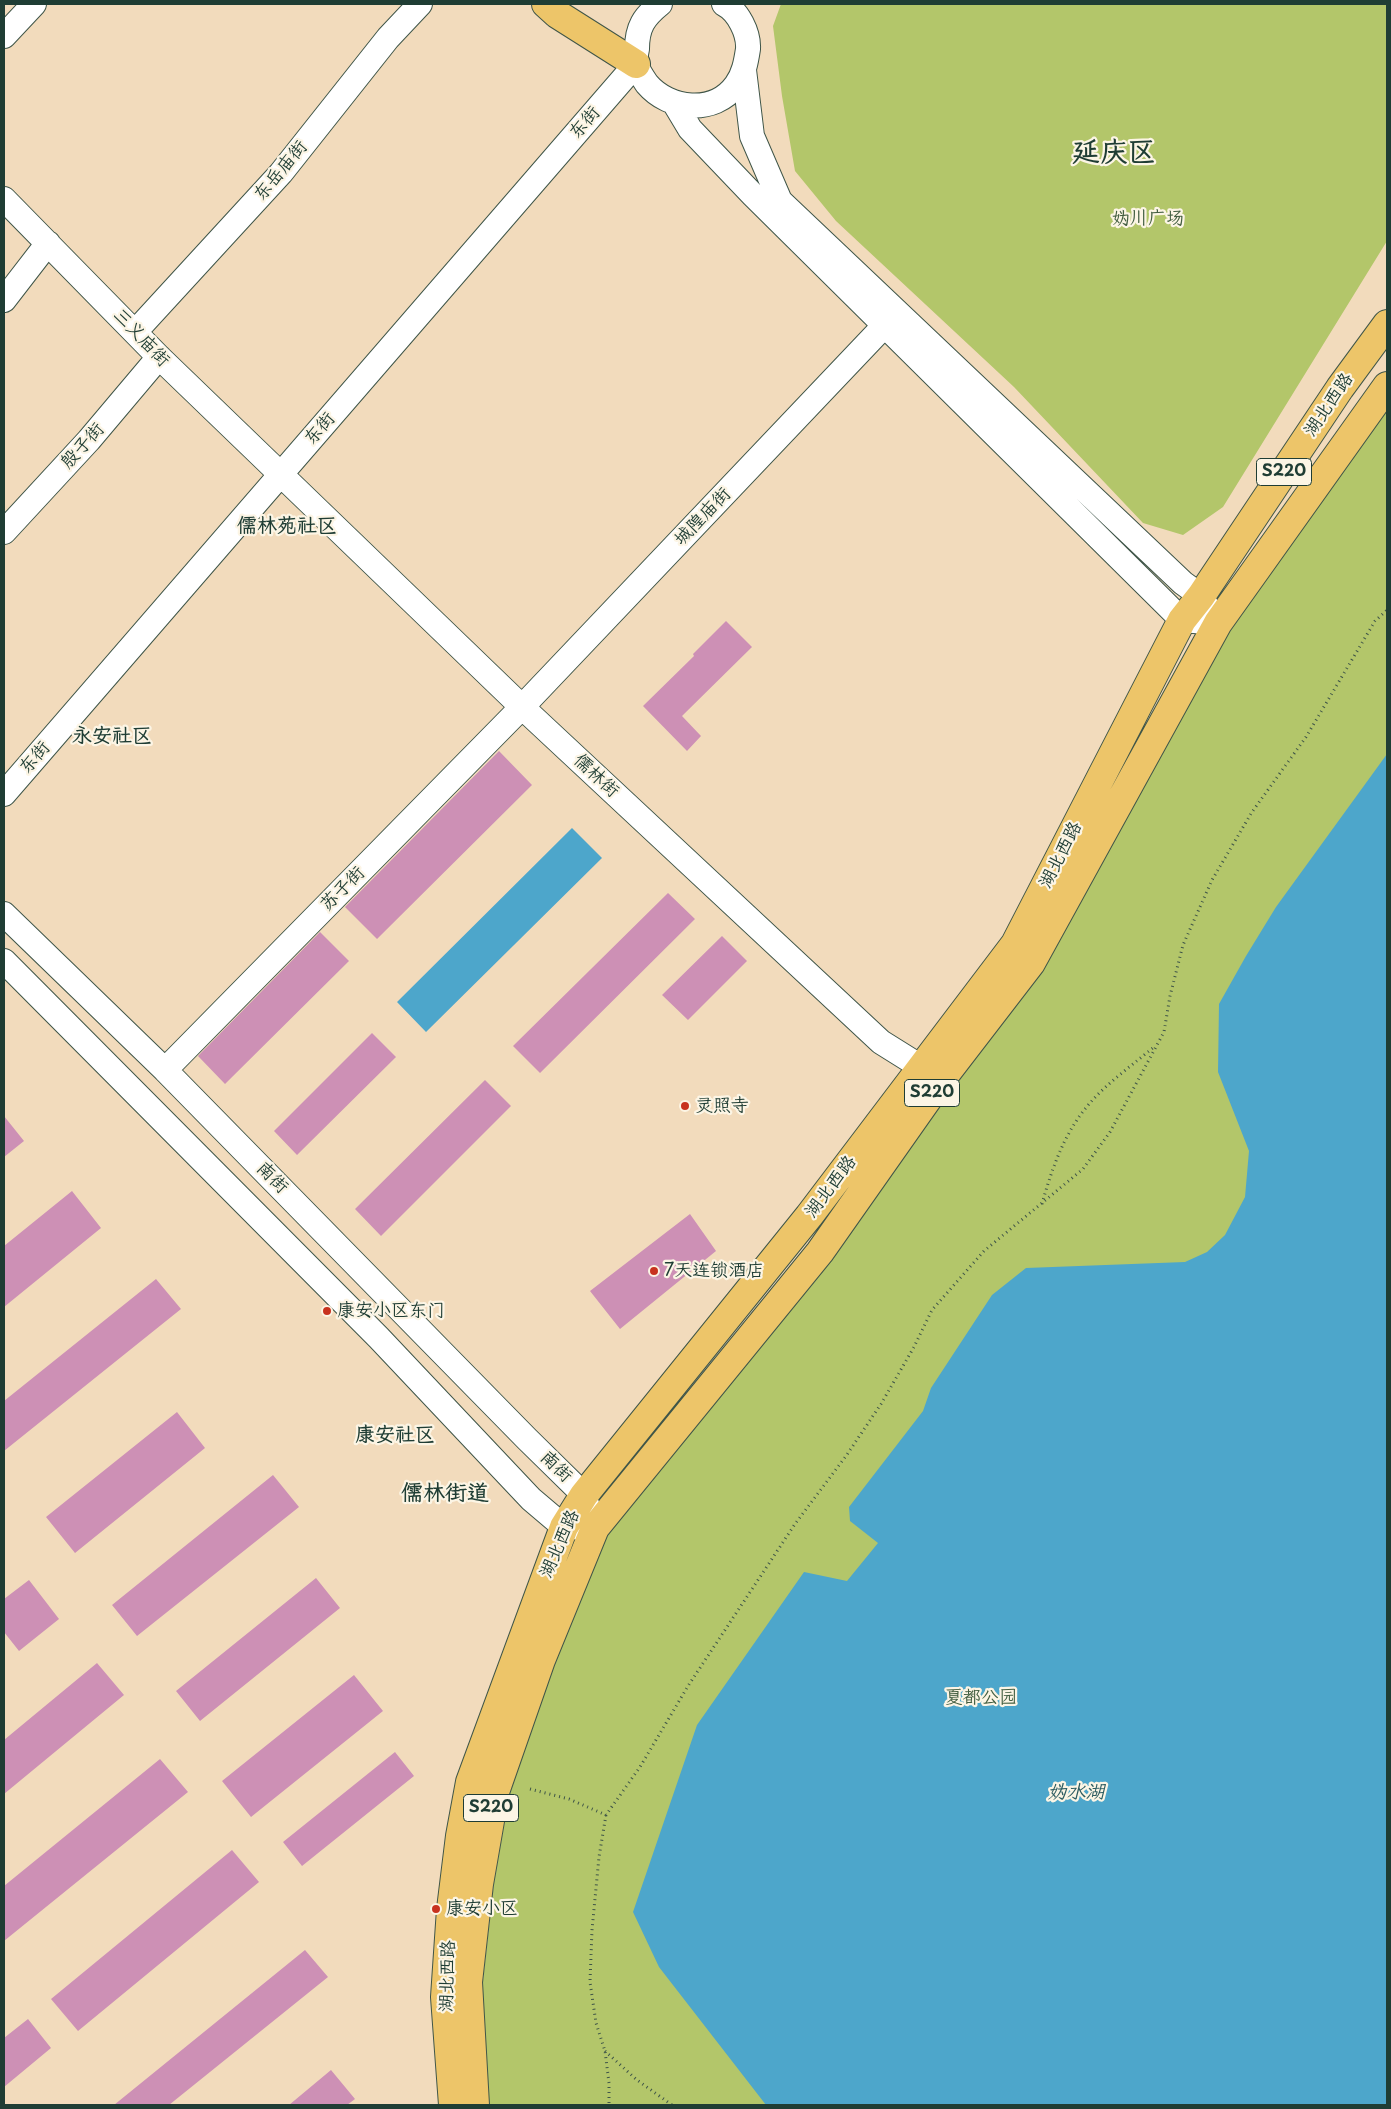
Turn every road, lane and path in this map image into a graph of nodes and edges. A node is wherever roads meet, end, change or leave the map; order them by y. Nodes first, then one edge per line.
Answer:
1 (34, 4) edge
2 (420, 4) edge
3 (546, 4) edge
4 (660, 4) edge
5 (727, 4) edge
6 (4, 36) edge
7 (636, 64) junction
8 (744, 70) junction
9 (675, 104) junction
10 (4, 199) edge
11 (48, 244) junction
12 (4, 300) edge
13 (1387, 324) edge
14 (884, 326) junction
15 (135, 332) junction
16 (159, 357) junction
17 (1387, 386) edge
18 (280, 475) junction
19 (4, 532) edge
20 (1201, 596) junction
21 (1387, 610) edge
22 (1182, 620) junction
23 (1218, 623) junction
24 (522, 708) junction
25 (4, 794) edge
26 (4, 914) edge
27 (4, 961) edge
28 (1157, 1044) junction
29 (165, 1070) junction
30 (931, 1073) junction
31 (1042, 1204) junction
32 (584, 1494) junction
33 (564, 1527) junction
34 (594, 1528) junction
35 (530, 1789) dead end
36 (606, 1815) junction
37 (605, 2050) junction
38 (453, 2105) edge
39 (475, 2105) edge
40 (609, 2105) edge
41 (672, 2105) edge

1 - 6 street
2 - 15 street, 东岳庙街
3 - 7 main road
4 - 7 street
5 - 8 street
7 - 9 street
7 - 18 street, 东街
8 - 9 street
8 - 20 street
9 - 14 street
10 - 11 street, 三义庙街
11 - 12 street
11 - 15 street, 三义庙街
13 - 20 main road, 湖北西路 / S220
14 - 22 street
14 - 24 street, 城隍庙街
15 - 16 street, 三义庙街
16 - 18 street, 三义庙街
16 - 19 street, 殷子街
17 - 23 main road, 湖北西路 / S220
18 - 24 street, 儒林街
18 - 25 street, 东街
20 - 22 main road, 湖北西路 / S220
20 - 23 street
21 - 28 path
22 - 23 street
22 - 30 main road, 湖北西路 / S220
23 - 30 main road, 湖北西路 / S220
24 - 29 street, 苏子街
24 - 30 street, 儒林街
26 - 29 street, 南街
27 - 33 street, 南街
28 - 31 path
28 - 31 path
29 - 32 street, 南街
30 - 32 main road, 湖北西路 / S220
30 - 34 main road, 湖北西路 / S220
31 - 36 path
32 - 33 main road, 湖北西路 / S220
32 - 34 street, 南街
33 - 34 street
33 - 38 main road, 湖北西路 / S220
34 - 39 main road, 湖北西路 / S220
35 - 36 path
36 - 37 path
37 - 40 path
37 - 41 path

